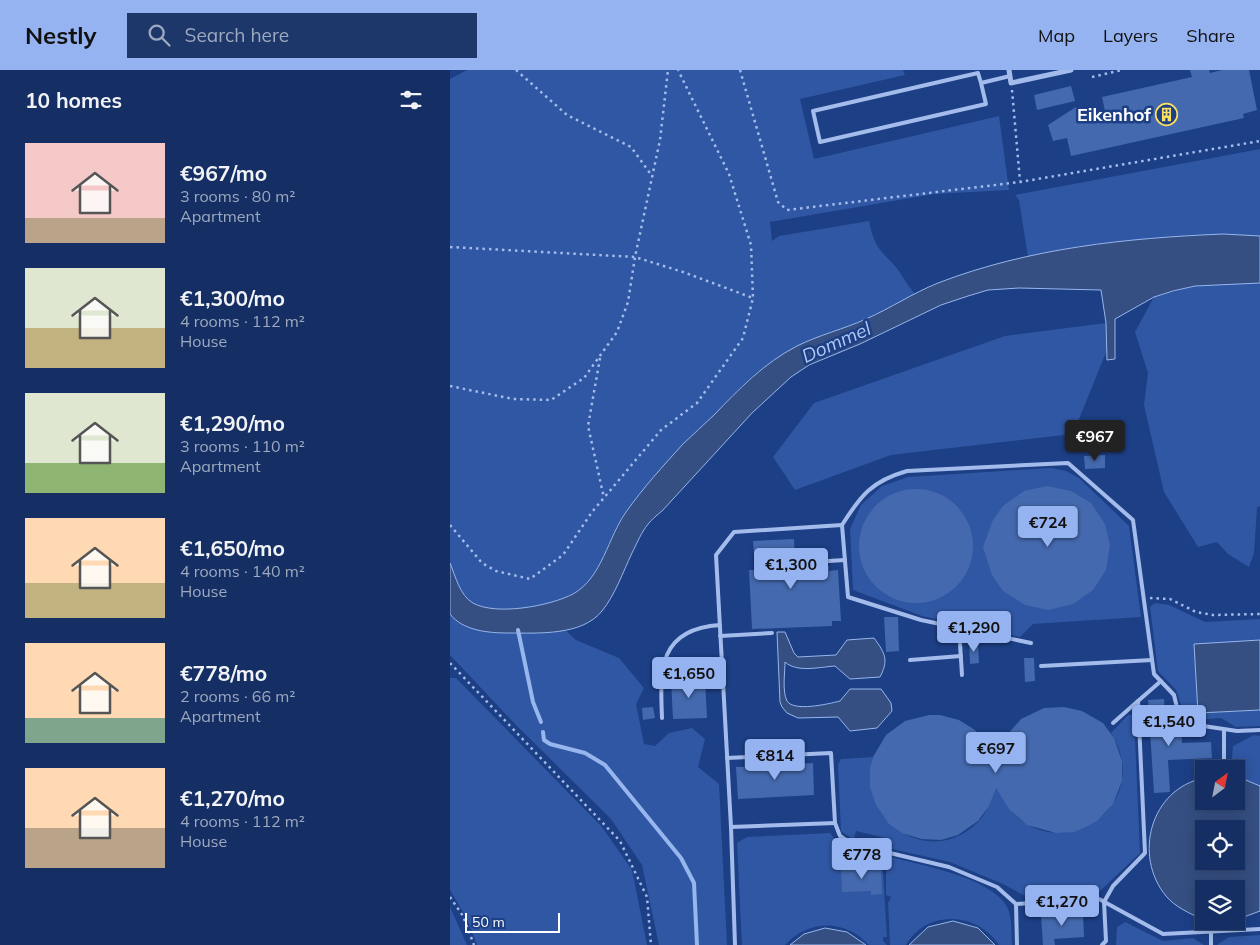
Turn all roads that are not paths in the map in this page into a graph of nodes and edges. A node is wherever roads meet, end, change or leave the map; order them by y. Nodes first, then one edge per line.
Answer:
1 (1071, 70) edge
2 (1009, 73) edge
3 (981, 83) junction
4 (842, 525) junction
5 (845, 560) junction
6 (810, 562) dead end
7 (720, 624) junction
8 (959, 628) junction
9 (772, 633) dead end
10 (720, 636) junction
11 (1030, 643) dead end
12 (961, 656) junction
13 (910, 660) dead end
14 (1152, 660) junction
15 (1041, 666) dead end
16 (962, 675) dead end
17 (1161, 681) junction
18 (1138, 701) junction
19 (662, 718) dead end
20 (1113, 723) dead end
21 (1224, 730) junction
22 (1260, 730) edge
23 (727, 758) junction
24 (1224, 760) edge
25 (835, 823) junction
26 (731, 828) junction
27 (1104, 902) junction
28 (1016, 904) junction
29 (1260, 929) edge
30 (1211, 931) junction
31 (735, 945) edge
32 (1017, 945) edge
33 (1102, 945) edge
34 (1212, 945) edge

1 - 2 street
2 - 3 lane
3 - 3 lane
4 - 5 lane
4 - 7 lane
4 - 14 lane
5 - 6 lane
5 - 8 lane
7 - 10 lane
7 - 19 lane
8 - 11 lane
8 - 12 lane
9 - 10 lane
10 - 23 lane
12 - 13 lane
12 - 16 lane
14 - 15 lane
14 - 17 lane
17 - 18 lane
17 - 21 lane
18 - 20 lane
18 - 27 lane
21 - 22 lane
21 - 24 lane
23 - 25 lane
23 - 26 lane
25 - 26 lane
25 - 28 lane
26 - 31 lane
27 - 28 lane
27 - 30 lane
27 - 33 lane
28 - 32 lane
29 - 30 lane
30 - 34 lane

